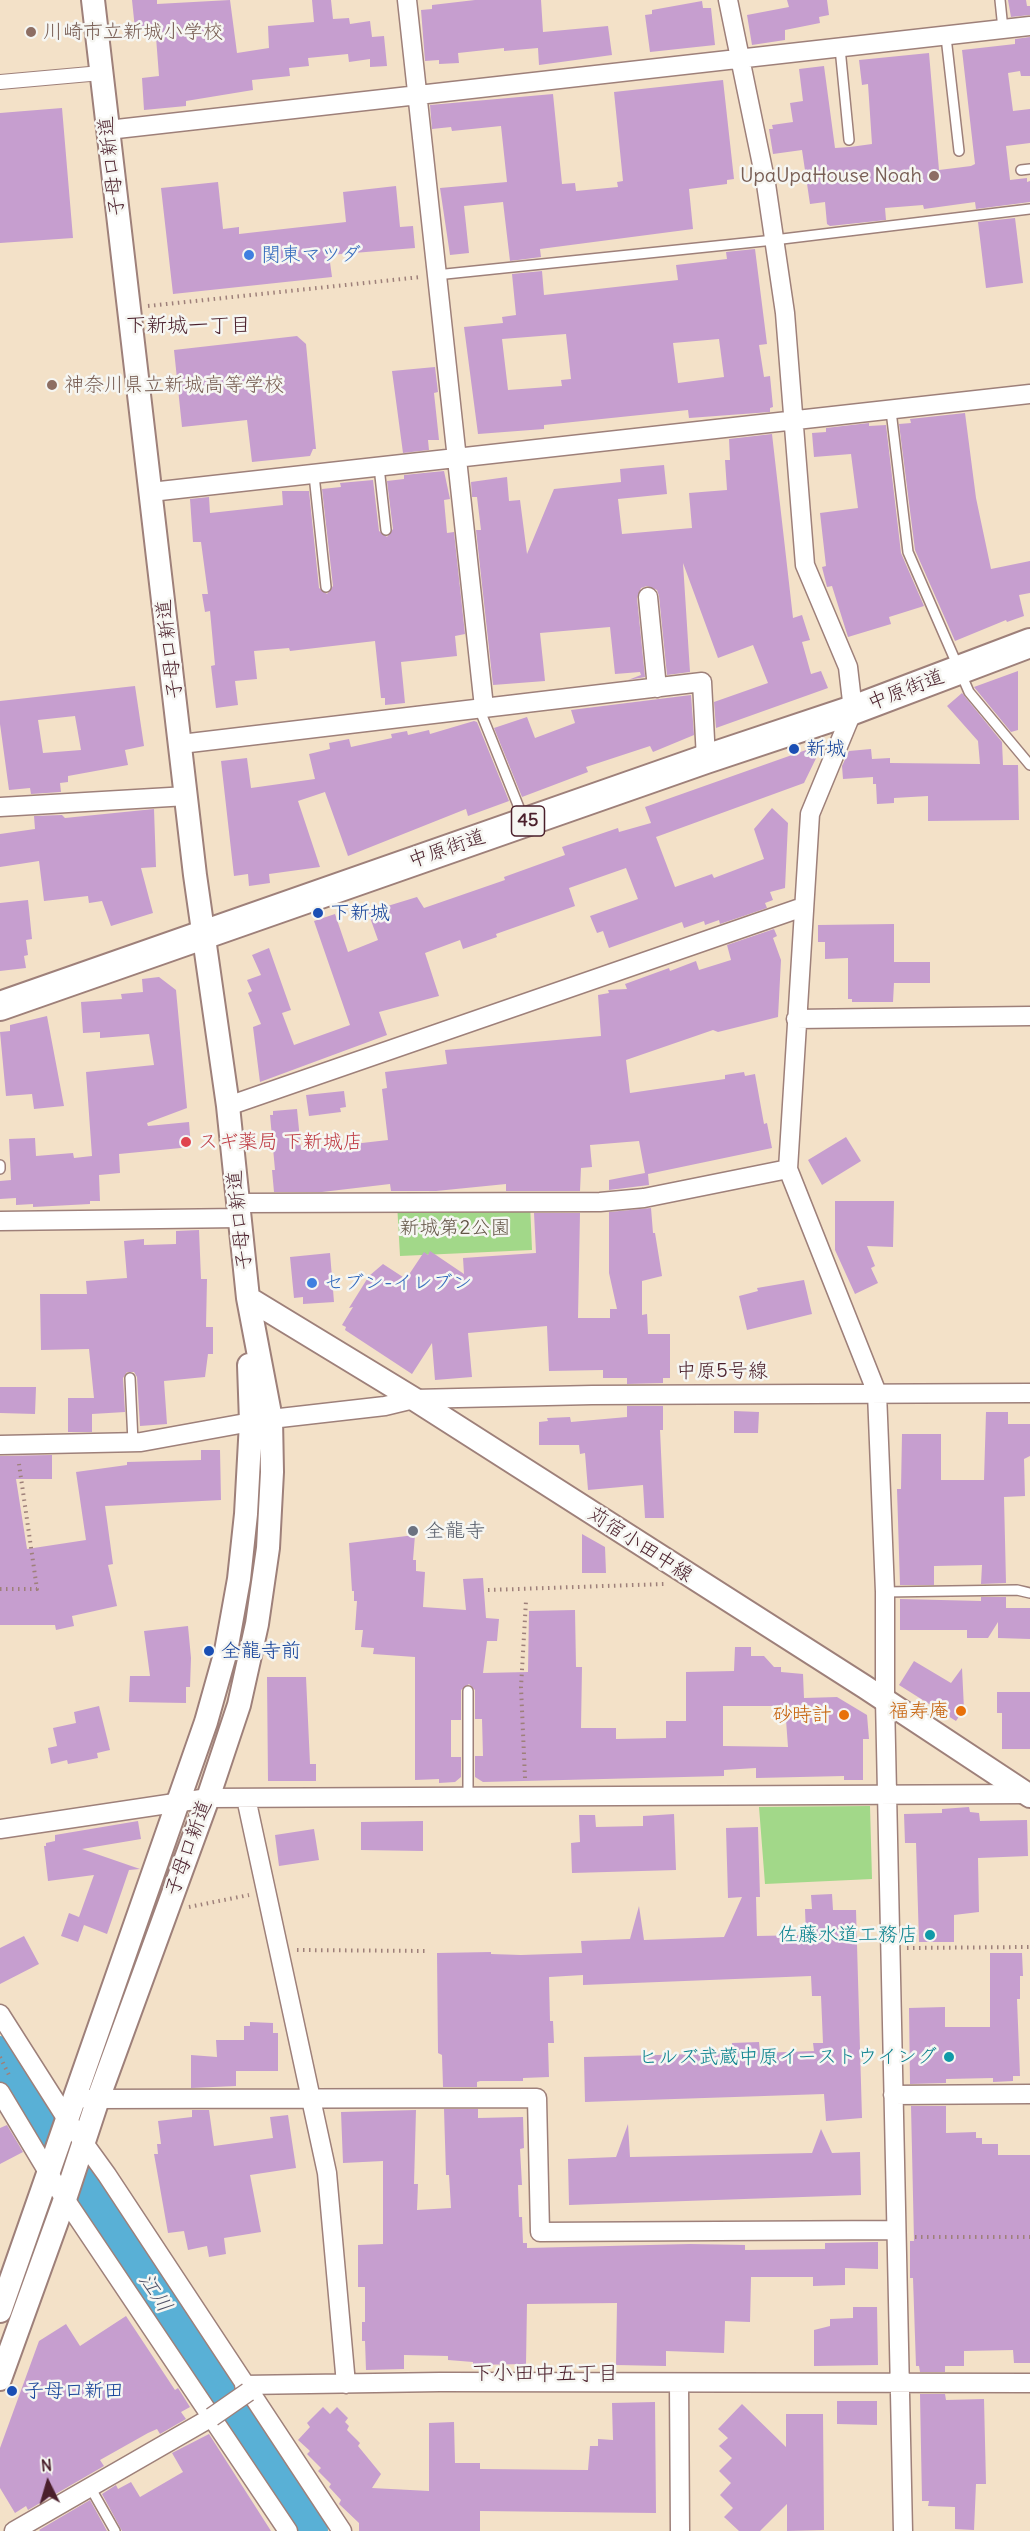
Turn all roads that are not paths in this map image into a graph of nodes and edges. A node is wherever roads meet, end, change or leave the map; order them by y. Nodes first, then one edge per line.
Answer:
1 (93, 0) edge
2 (407, 0) edge
3 (728, 0) edge
4 (1000, 0) edge
5 (1030, 26) edge
6 (1003, 29) junction
7 (946, 37) junction
8 (840, 48) junction
9 (740, 58) junction
10 (102, 73) junction
11 (0, 82) edge
12 (417, 94) junction
13 (108, 130) junction
14 (849, 140) dead end
15 (959, 151) dead end
16 (1030, 209) edge
17 (774, 240) junction
18 (436, 275) junction
19 (1030, 394) edge
20 (891, 411) junction
21 (794, 420) junction
22 (458, 458) junction
23 (379, 467) junction
24 (315, 475) junction
25 (151, 492) junction
26 (386, 530) dead end
27 (326, 587) dead end
28 (648, 597) dead end
29 (1030, 644) edge
30 (959, 670) junction
31 (657, 688) junction
32 (482, 707) junction
33 (853, 710) junction
34 (181, 744) junction
35 (706, 759) junction
36 (1030, 765) edge
37 (187, 796) junction
38 (0, 807) edge
39 (525, 822) junction
40 (803, 907) junction
41 (204, 933) junction
42 (0, 1006) edge
43 (1030, 1016) edge
44 (796, 1019) junction
45 (228, 1106) junction
46 (788, 1168) junction
47 (239, 1210) junction
48 (0, 1221) edge
49 (248, 1298) junction
50 (130, 1378) dead end
51 (877, 1393) junction
52 (1030, 1393) edge
53 (414, 1399) junction
54 (261, 1420) junction
55 (133, 1442) junction
56 (8, 1445) edge
57 (885, 1592) junction
58 (1030, 1593) edge
59 (468, 1691) dead end
60 (885, 1700) junction
61 (887, 1793) junction
62 (1028, 1795) edge
63 (468, 1797) junction
64 (208, 1798) junction
65 (246, 1798) junction
66 (178, 1802) junction
67 (0, 1829) edge
68 (0, 2014) edge
69 (1030, 2094) edge
70 (893, 2095) junction
71 (311, 2098) junction
72 (75, 2099) junction
73 (98, 2099) junction
74 (3, 2101) edge
75 (68, 2121) junction
76 (83, 2142) junction
77 (50, 2175) junction
78 (65, 2199) junction
79 (896, 2234) junction
80 (0, 2311) edge
81 (0, 2379) edge
82 (1030, 2383) edge
83 (346, 2384) junction
84 (680, 2384) junction
85 (900, 2384) junction
86 (246, 2388) junction
87 (212, 2417) junction
88 (90, 2487) junction
89 (15, 2531) edge
90 (115, 2531) edge
91 (288, 2531) edge
92 (342, 2531) edge
93 (680, 2531) edge
94 (903, 2531) edge

1 - 10 street, 子母口新道
2 - 12 street
3 - 9 street
4 - 6 lane
5 - 6 street
6 - 7 street
7 - 8 street
7 - 15 lane
8 - 9 street
8 - 14 lane
9 - 12 street
9 - 17 street
10 - 11 street
10 - 13 street, 子母口新道
12 - 13 street
12 - 18 street
13 - 25 street, 子母口新道
16 - 17 lane
17 - 18 lane
17 - 21 street
18 - 22 street
19 - 20 street
20 - 21 street
20 - 30 lane
21 - 22 street
21 - 33 street
22 - 23 street
22 - 32 street
23 - 24 street
23 - 26 lane
24 - 25 street
24 - 27 lane
25 - 34 street, 子母口新道
28 - 31 street
29 - 30 main road, 中原街道 / 45
30 - 33 main road, 中原街道 / 45
30 - 36 lane
31 - 32 street
31 - 35 street
32 - 34 street
32 - 39 lane
33 - 35 main road, 中原街道 / 45
33 - 40 street
34 - 37 street, 子母口新道
35 - 39 main road, 中原街道 / 45
37 - 38 street
37 - 41 street, 子母口新道
39 - 41 main road, 中原街道 / 45
40 - 44 street
40 - 45 street
41 - 42 main road, 中原街道 / 45
41 - 45 street, 子母口新道
43 - 44 street
44 - 46 street
45 - 47 street, 子母口新道
46 - 47 street
46 - 51 street
47 - 48 street
47 - 49 street, 子母口新道
49 - 53 street, 苅宿小田中線
49 - 54 street, 子母口新道
50 - 55 lane
51 - 52 street, 中原5号線
51 - 53 street, 中原5号線
51 - 57 street
53 - 54 street, 中原5号線
53 - 60 street, 苅宿小田中線
54 - 55 street, 中原5号線
54 - 64 street, 子母口新道
54 - 66 street, 子母口新道
55 - 56 street, 中原5号線
57 - 58 lane
57 - 60 street
59 - 63 lane
60 - 61 street
60 - 62 street, 苅宿小田中線
61 - 62 street
61 - 63 street
61 - 70 street
63 - 65 street
64 - 65 street
64 - 66 street
64 - 73 street, 子母口新道
65 - 71 street
66 - 67 street
66 - 72 street, 子母口新道
68 - 75 street
69 - 70 street
70 - 79 street
71 - 73 street
71 - 79 street
71 - 83 street
72 - 73 street
72 - 75 street, 子母口新道
73 - 76 street, 子母口新道
74 - 77 street
75 - 76 street
75 - 77 street, 子母口新道
76 - 78 street, 子母口新道
76 - 86 street
77 - 78 street
77 - 80 street, 子母口新道
78 - 81 street, 子母口新道
78 - 87 street
79 - 85 street
82 - 85 street
83 - 84 street
83 - 86 street
84 - 85 street
84 - 93 street
85 - 94 street
86 - 87 street, bridge
86 - 92 street
87 - 88 street
87 - 91 street
88 - 89 street
88 - 90 lane

